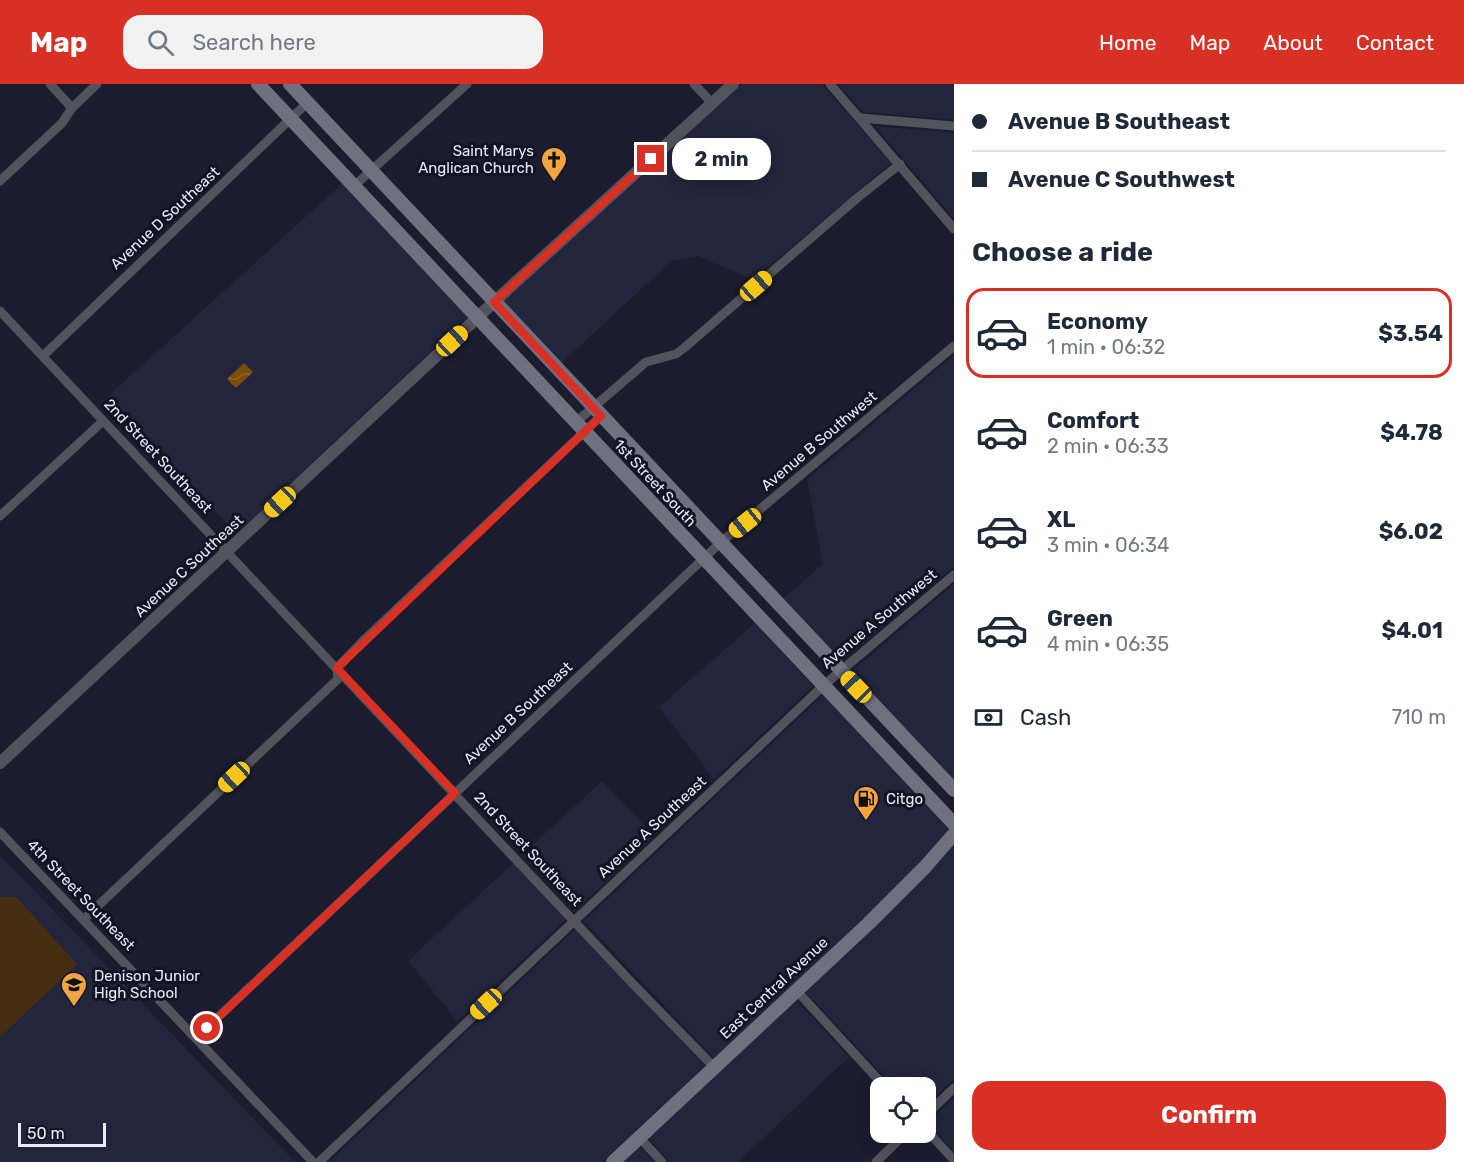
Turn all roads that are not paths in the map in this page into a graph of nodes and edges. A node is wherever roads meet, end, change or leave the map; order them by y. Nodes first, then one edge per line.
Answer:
1 (50, 84) edge
2 (97, 84) edge
3 (258, 84) edge
4 (290, 84) edge
5 (467, 84) edge
6 (694, 84) edge
7 (733, 84) edge
8 (830, 84) edge
9 (307, 103) junction
10 (712, 103) junction
11 (72, 108) junction
12 (861, 118) junction
13 (290, 119) junction
14 (954, 126) edge
15 (900, 164) junction
16 (373, 170) junction
17 (0, 181) edge
18 (354, 186) junction
19 (954, 229) edge
20 (494, 302) junction
21 (0, 311) edge
22 (477, 317) junction
23 (954, 346) edge
24 (43, 356) junction
25 (596, 412) junction
26 (103, 421) junction
27 (580, 427) junction
28 (0, 516) edge
29 (720, 543) junction
30 (227, 552) junction
31 (704, 559) junction
32 (954, 575) edge
33 (337, 668) junction
34 (841, 671) junction
35 (823, 686) junction
36 (0, 763) edge
37 (954, 790) edge
38 (455, 793) junction
39 (954, 824) edge
40 (0, 832) edge
41 (954, 834) edge
42 (84, 919) junction
43 (575, 920) junction
44 (796, 990) junction
45 (196, 1038) junction
46 (714, 1067) junction
47 (876, 1077) edge
48 (954, 1088) edge
49 (936, 1105) edge
50 (639, 1137) junction
51 (936, 1141) edge
52 (896, 1143) edge
53 (954, 1160) edge
54 (314, 1162) edge
55 (319, 1162) edge
56 (613, 1162) edge
57 (662, 1162) edge
58 (876, 1162) edge

1 - 11 street
2 - 11 street
3 - 13 main road, 1st Street South
4 - 9 main road, 1st Street South
5 - 16 street
6 - 10 street
7 - 10 street, Avenue C Southeast
8 - 12 street
9 - 13 street, Avenue D Southeast
9 - 16 main road, 1st Street South
10 - 20 street, Avenue C Southeast
11 - 17 street
12 - 14 street
12 - 15 street
13 - 18 main road, 1st Street South
13 - 24 street, Avenue D Southeast
15 - 19 street
15 - 25 street
16 - 18 street
16 - 20 main road, 1st Street South
18 - 22 main road, 1st Street South
20 - 22 street, Avenue C Southeast
20 - 25 main road, 1st Street South
21 - 24 street, 2nd Street Southeast
22 - 27 main road, 1st Street South
22 - 30 street, Avenue C Southeast
23 - 29 street, Avenue B Southwest
24 - 26 street, 2nd Street Southeast
25 - 27 street
25 - 29 main road, 1st Street South
26 - 28 street
26 - 30 street, 2nd Street Southeast
27 - 31 main road, 1st Street South
27 - 33 street
29 - 31 street, Avenue B Southwest
29 - 34 main road, 1st Street South
30 - 33 street, 2nd Street Southeast
30 - 36 street, Avenue C Southeast
31 - 35 main road, 1st Street South
31 - 38 street, Avenue B Southeast
32 - 34 street, Avenue A Southwest
33 - 38 street, 2nd Street Southeast
33 - 42 street
34 - 35 street, Avenue A Southwest
34 - 37 main road, 1st Street South
35 - 39 main road, 1st Street South
35 - 43 street, Avenue A Southeast
38 - 43 street, 2nd Street Southeast
38 - 45 street, Avenue B Southeast
40 - 42 street, 4th Street Southeast
41 - 44 main road, East Central Avenue
42 - 45 street, 4th Street Southeast
43 - 46 street, 2nd Street Southeast
43 - 55 street, Avenue A Southeast
44 - 46 main road, East Central Avenue
44 - 47 street
45 - 54 street, 4th Street Southeast
46 - 50 main road, East Central Avenue
48 - 49 street
50 - 56 main road, East Central Avenue
50 - 57 street
51 - 53 street
52 - 58 street

